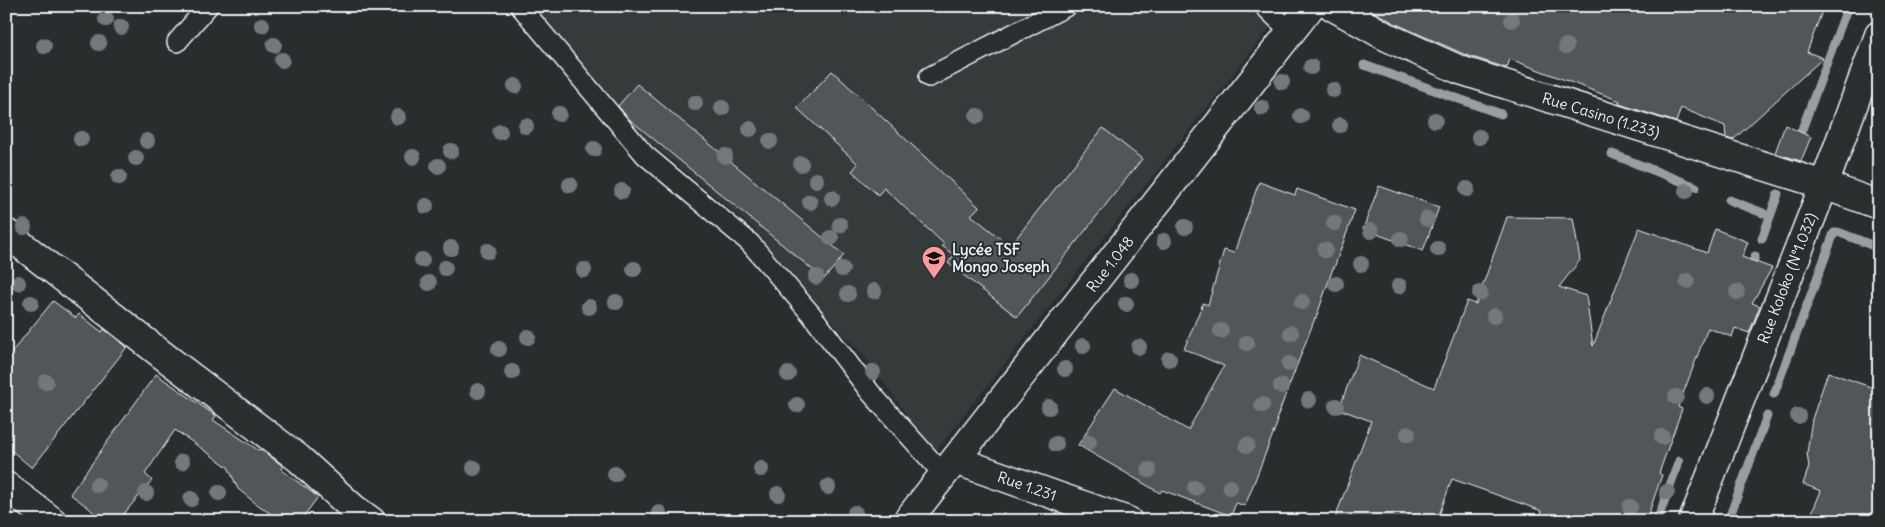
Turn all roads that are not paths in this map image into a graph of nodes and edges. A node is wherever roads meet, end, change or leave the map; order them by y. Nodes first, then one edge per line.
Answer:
1 (208, 6) edge
2 (520, 6) edge
3 (1067, 6) edge
4 (1264, 6) edge
5 (1311, 6) edge
6 (1332, 6) edge
7 (1292, 32) junction
8 (1879, 35) edge
9 (178, 42) dead end
10 (929, 77) dead end
11 (1824, 185) junction
12 (1879, 205) edge
13 (6, 234) edge
14 (950, 468) junction
15 (6, 486) edge
16 (52, 521) edge
17 (371, 521) edge
18 (907, 521) edge
19 (1128, 521) edge
20 (1694, 521) edge

1 - 9 lane
2 - 14 lane
3 - 10 lane
4 - 7 lane
5 - 7 street, Rue 1.048
6 - 11 street, Rue Casino (1.233)
7 - 14 street, Rue 1.048
8 - 11 street, Rue Koloko (N°1.032)
11 - 12 street, Rue Casino (1.233)
11 - 20 street, Rue Koloko (N°1.032)
13 - 17 street
14 - 18 street, Rue 1.048
14 - 19 street, Rue 1.231
15 - 16 street

